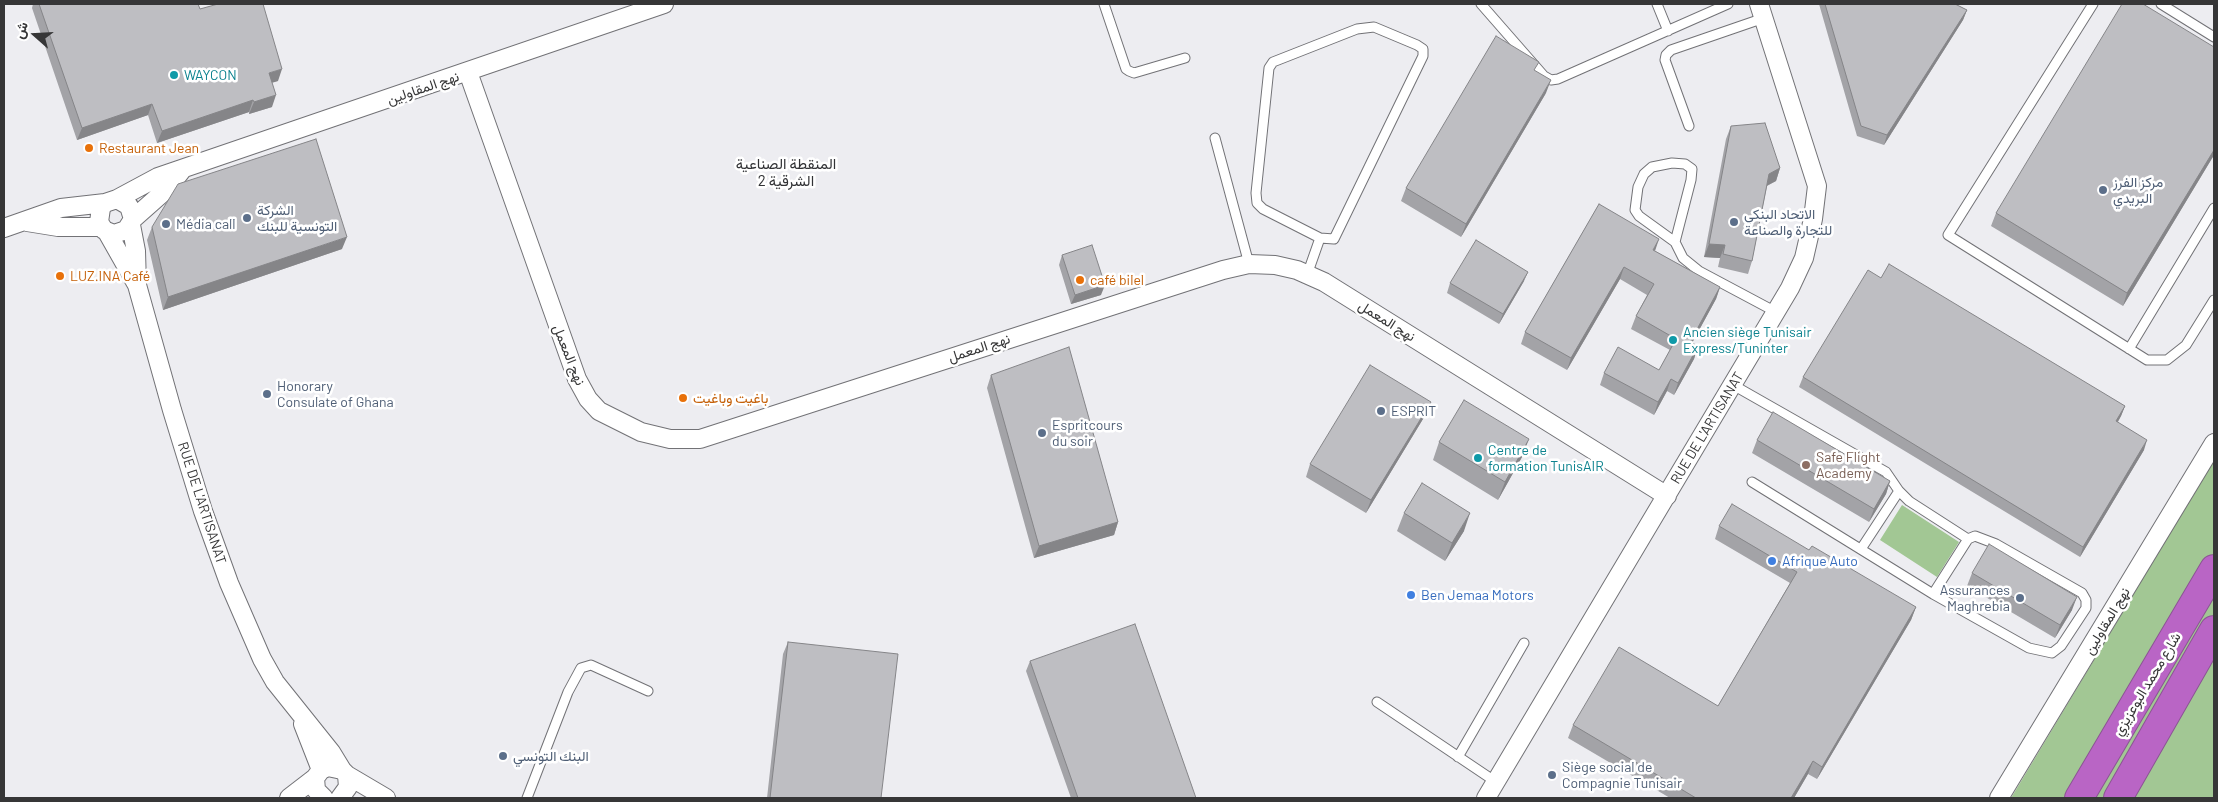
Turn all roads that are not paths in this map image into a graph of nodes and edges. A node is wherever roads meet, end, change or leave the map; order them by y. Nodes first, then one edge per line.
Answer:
1 (664, 4) edge
2 (1104, 4) edge
3 (1481, 4) edge
4 (1657, 4) edge
5 (1704, 4) edge
6 (1728, 4) edge
7 (2093, 4) edge
8 (2161, 4) edge
9 (1762, 11) edge
10 (1707, 13) junction
11 (1668, 31) junction
12 (2214, 37) edge
13 (1184, 58) dead end
14 (468, 72) junction
15 (1689, 126) dead end
16 (1215, 138) dead end
17 (182, 170) junction
18 (111, 201) junction
19 (2214, 208) edge
20 (24, 221) junction
21 (132, 222) junction
22 (4, 228) edge
23 (105, 230) junction
24 (1320, 238) junction
25 (1675, 242) junction
26 (1249, 264) junction
27 (1308, 275) junction
28 (137, 285) junction
29 (2214, 300) edge
30 (1776, 312) junction
31 (2129, 349) junction
32 (1732, 385) junction
33 (2214, 443) edge
34 (1752, 482) dead end
35 (1899, 491) junction
36 (1667, 496) junction
37 (1968, 539) junction
38 (1860, 549) junction
39 (2214, 569) edge
40 (1933, 594) junction
41 (2214, 630) edge
42 (1524, 642) dead end
43 (648, 691) dead end
44 (1378, 702) dead end
45 (296, 707) junction
46 (1458, 757) junction
47 (345, 773) junction
48 (318, 774) junction
49 (1496, 782) junction
50 (289, 798) edge
51 (324, 798) edge
52 (342, 798) edge
53 (386, 798) edge
54 (527, 798) edge
55 (1486, 798) edge
56 (1999, 798) edge
57 (2079, 798) edge
58 (2118, 798) edge

1 - 14 street, نهج المقاولين
2 - 13 lane
3 - 11 lane
4 - 11 lane
5 - 10 lane
6 - 10 lane
7 - 31 lane
8 - 12 lane
9 - 15 lane
9 - 30 street, RUE DE L'ARTISANAT
10 - 11 lane
14 - 17 street, نهج المقاولين
14 - 26 street, نهج المعمل
16 - 26 lane
17 - 18 street, نهج المقاولين
17 - 21 street
18 - 20 street, نهج المقاولين
18 - 21 street
18 - 23 street
19 - 31 lane
20 - 22 street, نهج المقاولين
20 - 23 street, نهج المقاولين
21 - 23 street
21 - 28 street, RUE DE L'ARTISANAT
23 - 28 street, RUE DE L'ARTISANAT
24 - 24 lane
24 - 27 lane
25 - 25 lane
25 - 30 lane
26 - 27 street, نهج المعمل
27 - 36 street, نهج المعمل
28 - 45 street, RUE DE L'ARTISANAT
29 - 31 lane
30 - 32 street, RUE DE L'ARTISANAT
32 - 35 lane
32 - 36 street, RUE DE L'ARTISANAT
33 - 56 street, نهج المقاولين
34 - 38 lane
35 - 37 lane
35 - 38 lane
36 - 49 street, RUE DE L'ARTISANAT
37 - 40 lane
37 - 40 lane
38 - 40 lane
39 - 57 highway, شارع محمد البوعزيزي
41 - 58 highway
42 - 46 lane
43 - 54 lane
44 - 46 lane
45 - 47 street, RUE DE L'ARTISANAT
45 - 48 street, RUE DE L'ARTISANAT
46 - 49 lane
47 - 48 street
47 - 52 street
47 - 53 street, RUE DE L'ARTISANAT
48 - 50 street
48 - 51 street, RUE DE L'ARTISANAT
49 - 55 street, RUE DE L'ARTISANAT

